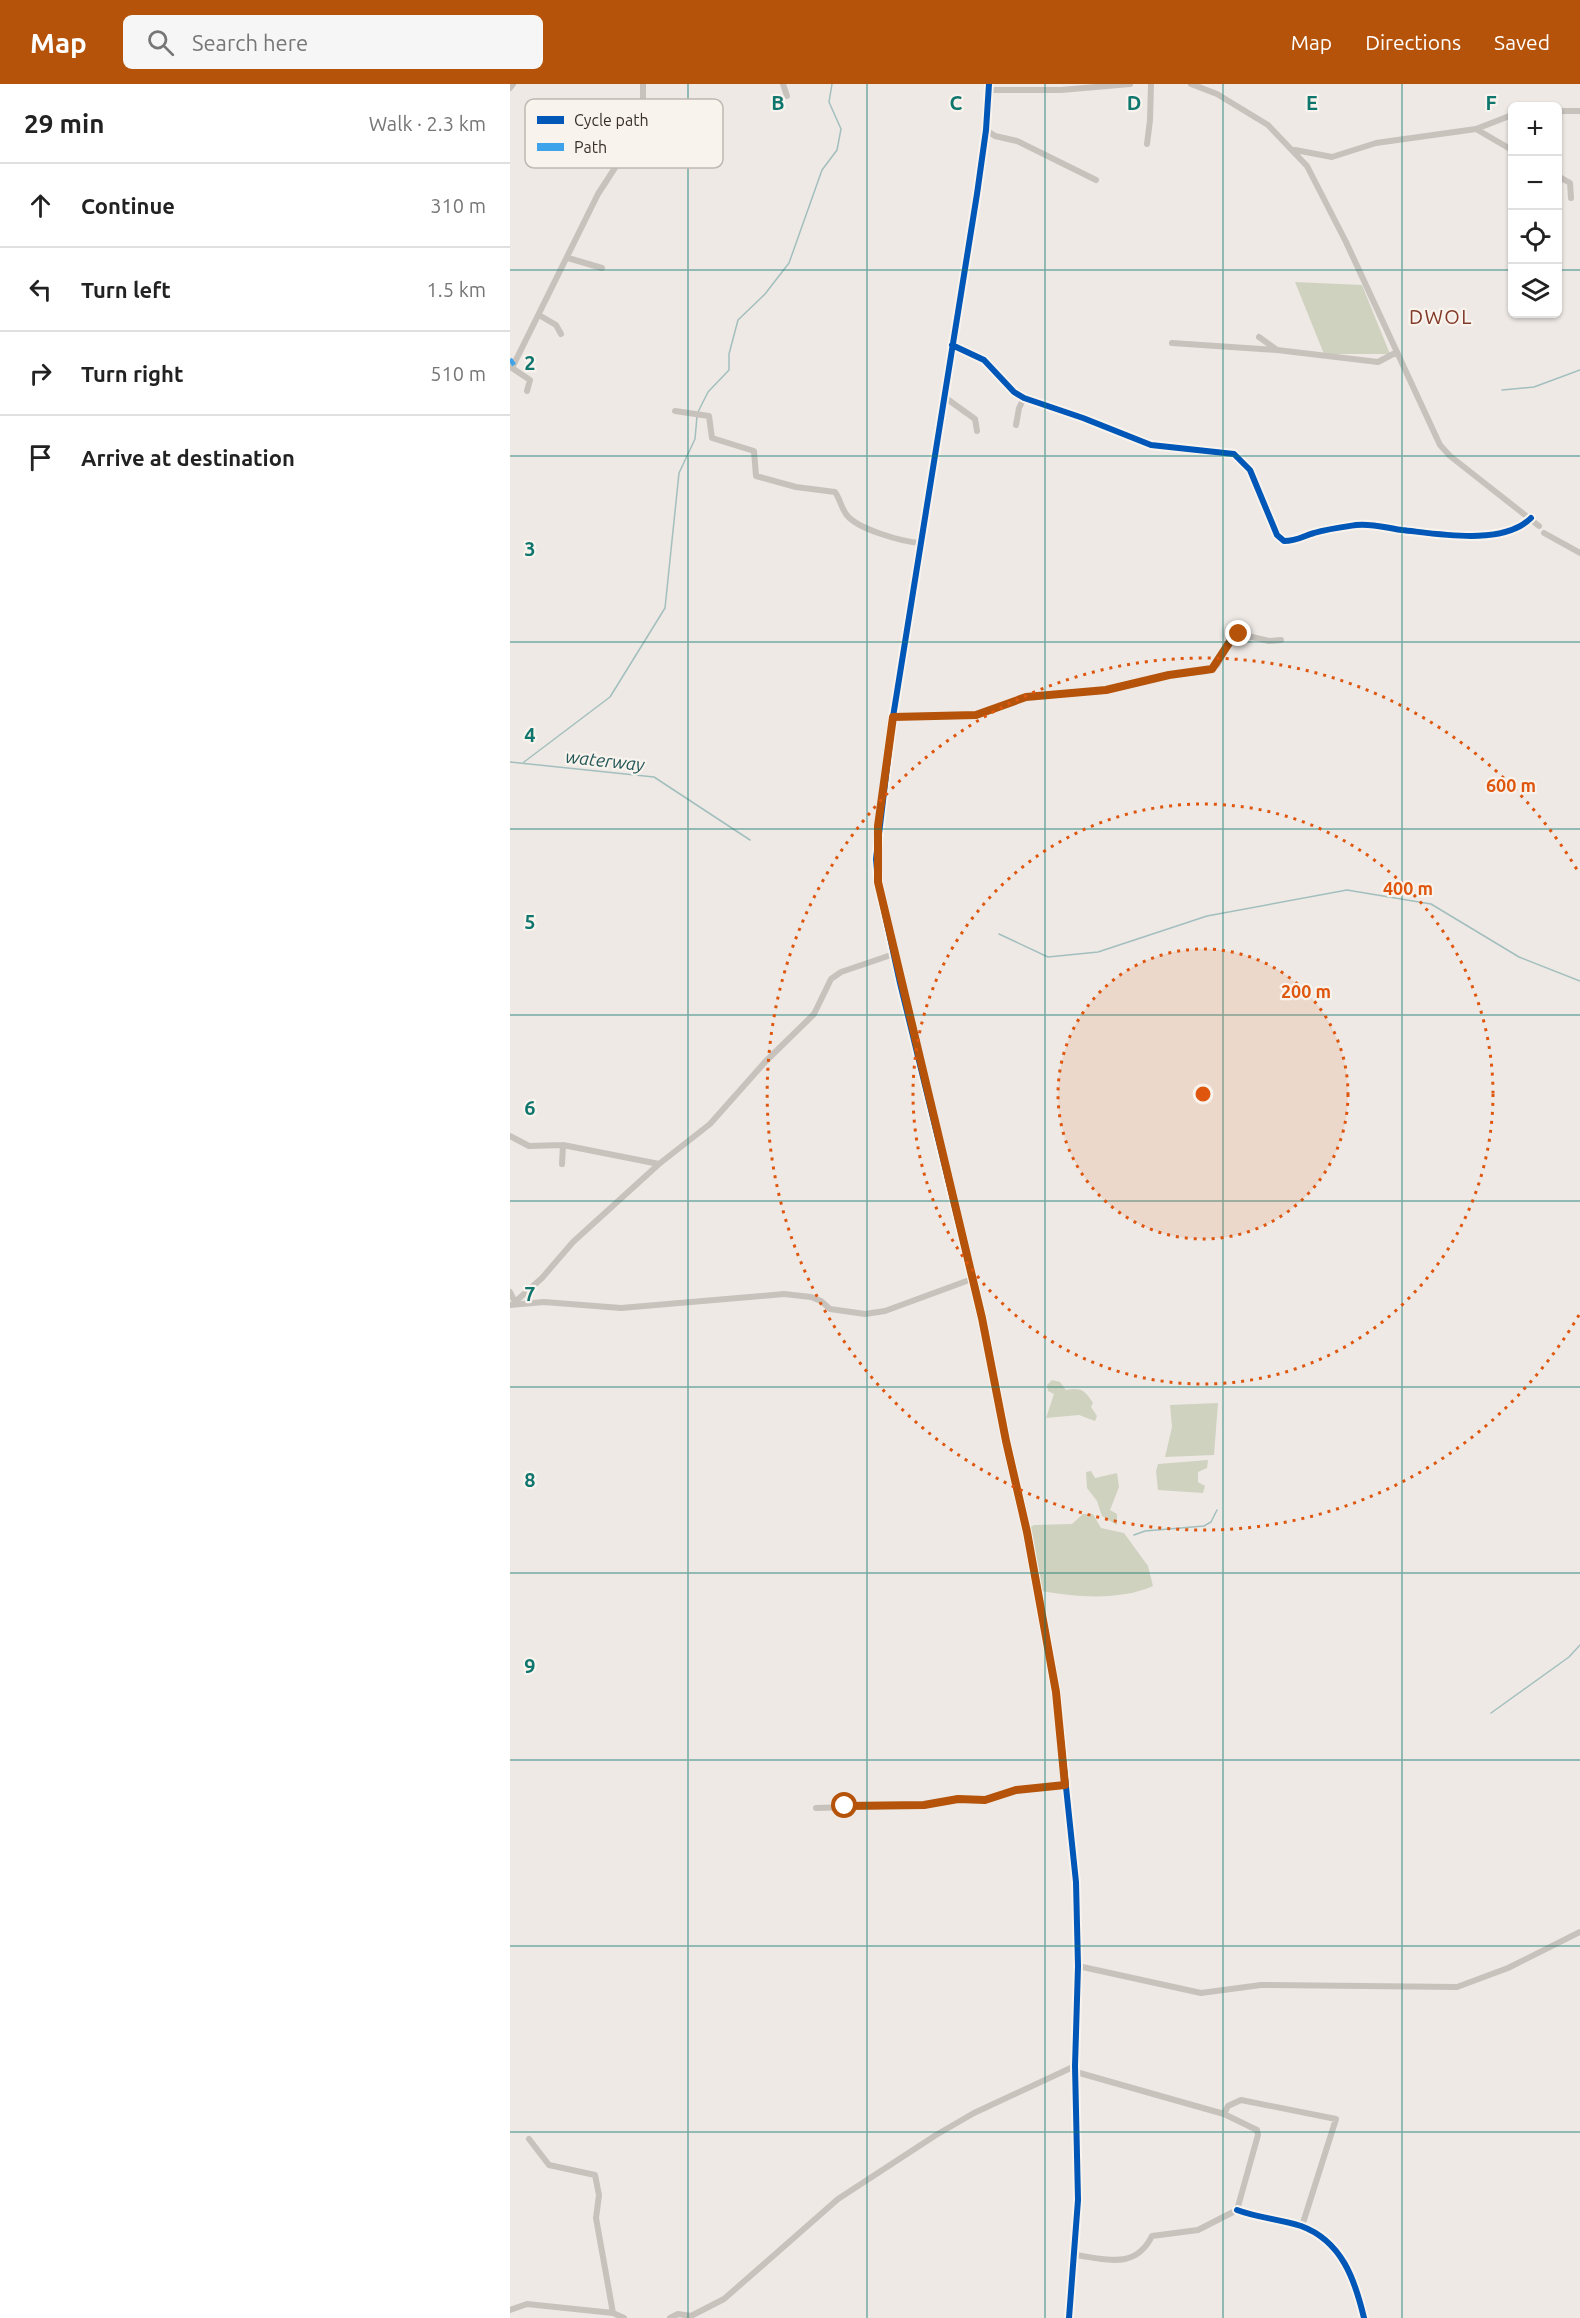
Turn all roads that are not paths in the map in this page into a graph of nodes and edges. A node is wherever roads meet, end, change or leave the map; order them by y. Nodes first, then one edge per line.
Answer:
1 (513, 84) edge
2 (783, 84) edge
3 (1130, 84) edge
4 (1151, 84) edge
5 (1191, 84) edge
6 (989, 87) edge
7 (510, 88) edge
8 (787, 96) dead end
9 (1562, 111) edge
10 (1580, 111) edge
11 (1508, 117) edge
12 (1476, 129) junction
13 (986, 130) junction
14 (1147, 144) dead end
15 (1508, 148) edge
16 (1294, 150) junction
17 (615, 168) edge
18 (1562, 179) edge
19 (1096, 180) dead end
20 (1571, 198) dead end
21 (568, 258) junction
22 (602, 267) dead end
23 (539, 315) junction
24 (561, 334) dead end
25 (1259, 337) dead end
26 (1172, 343) dead end
27 (952, 345) junction
28 (1277, 350) junction
29 (1396, 352) junction
30 (512, 362) edge
31 (527, 391) dead end
32 (944, 396) junction
33 (1024, 398) junction
34 (675, 411) dead end
35 (1016, 424) dead end
36 (977, 431) dead end
37 (1532, 518) junction
38 (1539, 526) dead end
39 (1544, 533) dead end
40 (921, 543) junction
41 (1580, 553) edge
42 (1281, 640) dead end
43 (893, 717) junction
44 (894, 954) junction
45 (510, 1136) edge
46 (563, 1144) junction
47 (562, 1164) dead end
48 (659, 1164) junction
49 (972, 1279) junction
50 (510, 1292) edge
51 (512, 1304) edge
52 (1065, 1785) junction
53 (816, 1808) dead end
54 (1580, 1932) edge
55 (1078, 1966) junction
56 (1075, 2069) junction
57 (1224, 2114) junction
58 (529, 2139) dead end
59 (1238, 2210) junction
60 (1302, 2226) junction
61 (1075, 2255) junction
62 (510, 2310) edge
63 (613, 2313) junction
64 (624, 2318) edge
65 (670, 2318) edge
66 (1069, 2318) edge
67 (1364, 2318) edge

1 - 7 street
2 - 8 street
3 - 6 street
4 - 14 street
5 - 16 street
6 - 13 street
9 - 10 street
11 - 12 street
12 - 15 street
12 - 16 street
13 - 19 street
13 - 27 street
16 - 29 street
17 - 21 street
18 - 20 street
21 - 22 street
21 - 23 street
23 - 24 street
23 - 30 street
25 - 28 street
26 - 28 street
27 - 32 street
27 - 33 street
28 - 29 street
29 - 37 street
30 - 31 street
32 - 36 street
32 - 40 street
33 - 35 street
33 - 37 street
34 - 40 street
37 - 38 street
39 - 41 street
40 - 43 street
42 - 43 street
43 - 44 street
44 - 48 street
44 - 49 street
45 - 46 street
46 - 47 street
46 - 48 street
48 - 51 street
49 - 51 street
49 - 52 street
50 - 51 street
52 - 53 street
52 - 55 street
54 - 55 street
55 - 56 street
56 - 57 street
56 - 61 street
56 - 65 street
57 - 59 street
57 - 60 street
58 - 63 street
59 - 60 street
59 - 61 street
60 - 67 street
61 - 66 street
62 - 63 street
63 - 64 street

